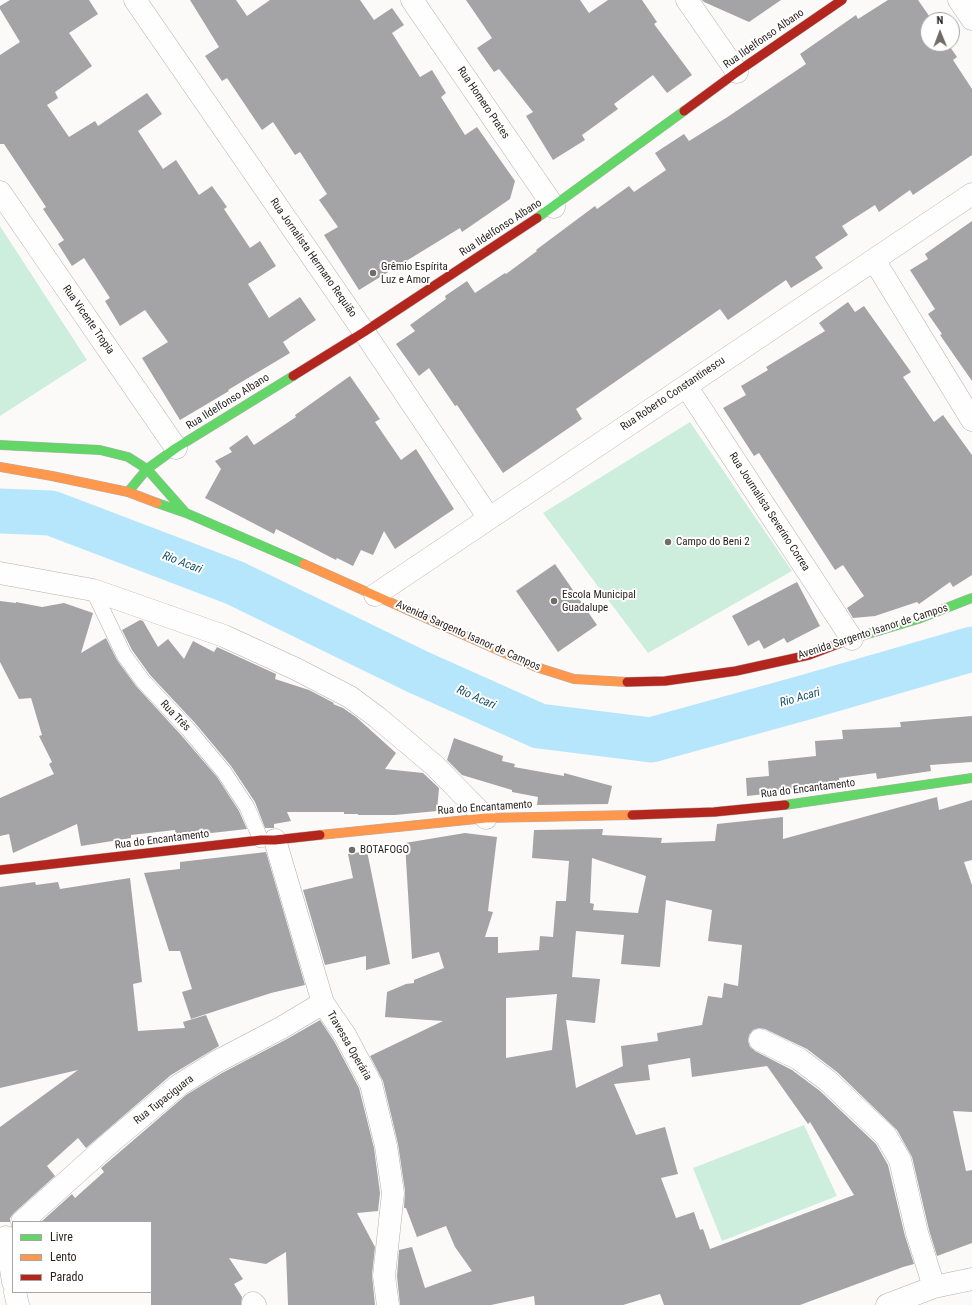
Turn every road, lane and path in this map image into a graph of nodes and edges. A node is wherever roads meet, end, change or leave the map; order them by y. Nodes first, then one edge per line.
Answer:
1 (135, 0) edge
2 (412, 0) edge
3 (687, 0) edge
4 (842, 0) edge
5 (959, 0) edge
6 (972, 19) edge
7 (737, 72) junction
8 (0, 192) edge
9 (972, 194) edge
10 (554, 207) junction
11 (874, 260) junction
12 (364, 332) junction
13 (686, 386) junction
14 (972, 420) edge
15 (0, 444) edge
16 (176, 448) junction
17 (0, 467) edge
18 (147, 469) junction
19 (128, 492) junction
20 (186, 513) junction
21 (489, 518) junction
22 (0, 574) edge
23 (93, 590) junction
24 (375, 595) junction
25 (972, 598) edge
26 (852, 639) junction
27 (972, 778) edge
28 (486, 818) junction
29 (268, 840) junction
30 (0, 870) edge
31 (323, 1003) junction
32 (760, 1040) dead end
33 (23, 1221) edge
34 (6, 1236) edge
35 (12, 1275) edge
36 (972, 1279) edge
37 (934, 1288) junction
38 (15, 1293) edge
39 (18, 1305) edge
40 (388, 1305) edge
41 (887, 1305) edge

1 - 12 street, Rua Jornalista Hermano Requião
2 - 10 street, Rua Homero Prates
3 - 7 street
4 - 7 street, Rua Ildelfonso Albano
5 - 6 street
7 - 10 street, Rua Ildelfonso Albano
8 - 16 street, Rua Vicente Tropia
9 - 11 street, Rua Roberto Constantinescu
10 - 12 street, Rua Ildelfonso Albano
11 - 13 street, Rua Roberto Constantinescu
11 - 14 street
12 - 16 street, Rua Ildelfonso Albano
12 - 21 street, Rua Jornalista Hermano Requião
13 - 21 street, Rua Roberto Constantinescu
13 - 26 street, Rua Journalista Severino Correa
15 - 18 street, Avenida Sargento Isanor de Campos
16 - 18 street, Rua Ildelfonso Albano
17 - 19 street, Avenida Sargento Isanor de Campos
18 - 19 street, Rua Ildelfonso Albano
18 - 20 street, Avenida Sargento Isanor de Campos
19 - 20 street, Avenida Sargento Isanor de Campos
20 - 24 street, Avenida Sargento Isanor de Campos
21 - 24 street, Rua Roberto Constantinescu
22 - 23 street
23 - 28 street
23 - 29 lane, Rua Três
24 - 26 street, Avenida Sargento Isanor de Campos
25 - 26 street, Avenida Sargento Isanor de Campos
27 - 28 street, Rua do Encantamento
28 - 29 street, Rua do Encantamento
29 - 30 street, Rua do Encantamento
29 - 31 street, Travessa Operária
31 - 33 street, Rua Tupaciguara
31 - 40 street, Travessa Operária
32 - 37 street
34 - 35 street
36 - 37 street
37 - 41 street
38 - 39 street

